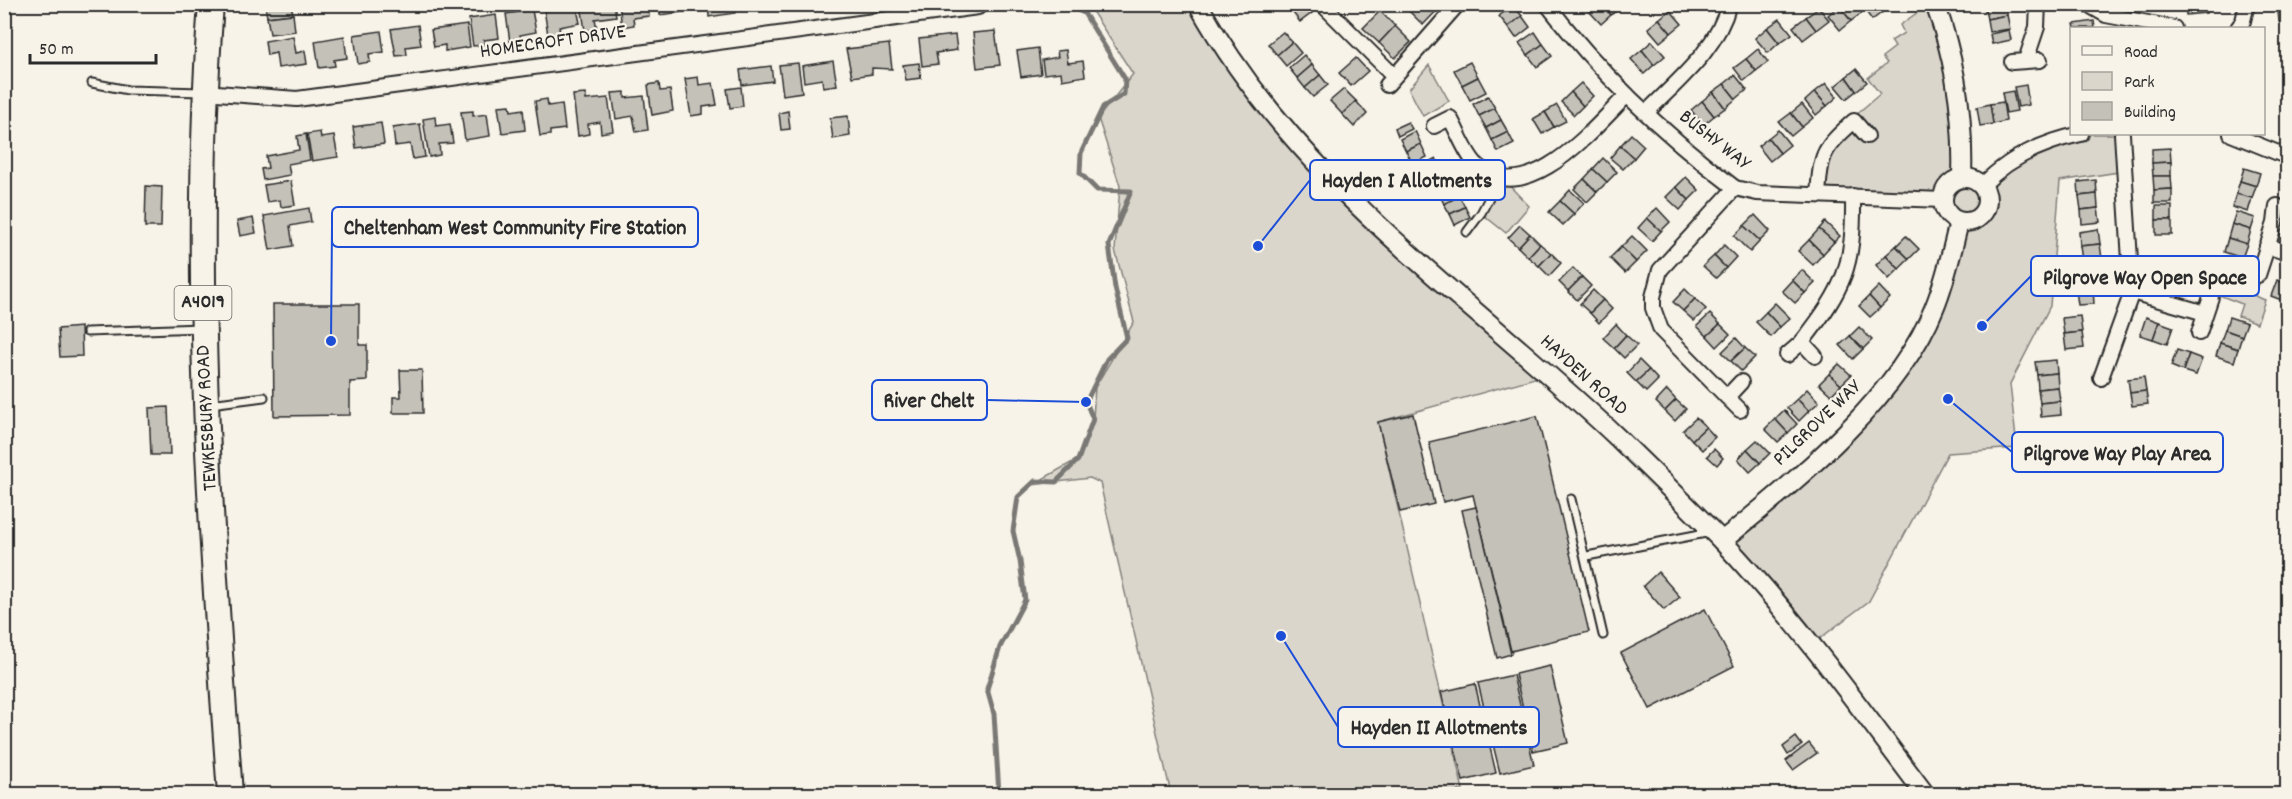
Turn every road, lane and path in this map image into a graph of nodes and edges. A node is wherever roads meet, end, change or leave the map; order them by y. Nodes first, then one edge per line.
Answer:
1 (211, 4) edge
2 (1198, 4) edge
3 (1322, 4) edge
4 (1458, 4) edge
5 (1547, 4) edge
6 (1729, 4) edge
7 (1935, 4) edge
8 (2038, 4) edge
9 (2086, 4) edge
10 (2247, 4) edge
11 (978, 7) dead end
12 (2117, 23) edge
13 (2163, 27) edge
14 (2239, 27) edge
15 (2012, 62) dead end
16 (92, 83) dead end
17 (204, 92) junction
18 (1627, 95) junction
19 (1646, 113) junction
20 (1434, 126) dead end
21 (2078, 135) edge
22 (2122, 135) edge
23 (2233, 135) edge
24 (1867, 136) dead end
25 (2288, 157) edge
26 (1500, 176) junction
27 (1962, 177) junction
28 (1982, 186) junction
29 (1735, 188) junction
30 (1818, 195) junction
31 (1852, 196) junction
32 (1943, 200) junction
33 (2277, 206) dead end
34 (1959, 222) junction
35 (1467, 232) dead end
36 (2267, 246) junction
37 (2288, 253) edge
38 (2258, 275) dead end
39 (2132, 292) junction
40 (2211, 297) dead end
41 (2205, 313) junction
42 (203, 328) junction
43 (87, 332) dead end
44 (2199, 333) dead end
45 (1802, 342) junction
46 (1787, 355) dead end
47 (1815, 356) dead end
48 (2101, 378) dead end
49 (1742, 382) dead end
50 (264, 397) dead end
51 (1727, 397) junction
52 (207, 405) junction
53 (1740, 410) dead end
54 (1572, 499) dead end
55 (1718, 537) junction
56 (1587, 556) junction
57 (1603, 635) dead end
58 (230, 795) edge
59 (1925, 795) edge

1 - 17 highway, TEWKESBURY ROAD / A4019
2 - 55 main road, HAYDEN ROAD
3 - 4 street
5 - 18 street, BUSHY WAY
6 - 19 street
7 - 27 main road
8 - 15 street
9 - 12 street
10 - 14 street
11 - 17 street, HOMECROFT DRIVE
12 - 13 street
16 - 17 lane
17 - 42 highway, TEWKESBURY ROAD / A4019
18 - 19 street, BUSHY WAY
18 - 26 street
19 - 29 street, BUSHY WAY
20 - 26 street
21 - 28 street
22 - 39 street
23 - 25 street
24 - 30 street
26 - 35 lane
27 - 28 main road
27 - 32 main road
28 - 34 main road
29 - 30 street, BUSHY WAY
29 - 51 street
30 - 31 street, BUSHY WAY
31 - 32 street, BUSHY WAY
31 - 45 street
32 - 34 main road
33 - 36 street
34 - 55 main road, PILGROVE WAY
36 - 37 street
36 - 38 street
39 - 41 street
39 - 48 street
40 - 41 street
41 - 44 street
42 - 43 lane
42 - 52 highway, TEWKESBURY ROAD / A4019
45 - 46 street
45 - 47 street
49 - 51 street
50 - 52 lane
51 - 53 street
52 - 58 highway, TEWKESBURY ROAD / A4019
54 - 56 lane
55 - 56 lane
55 - 59 main road, HAYDEN ROAD
56 - 57 lane

